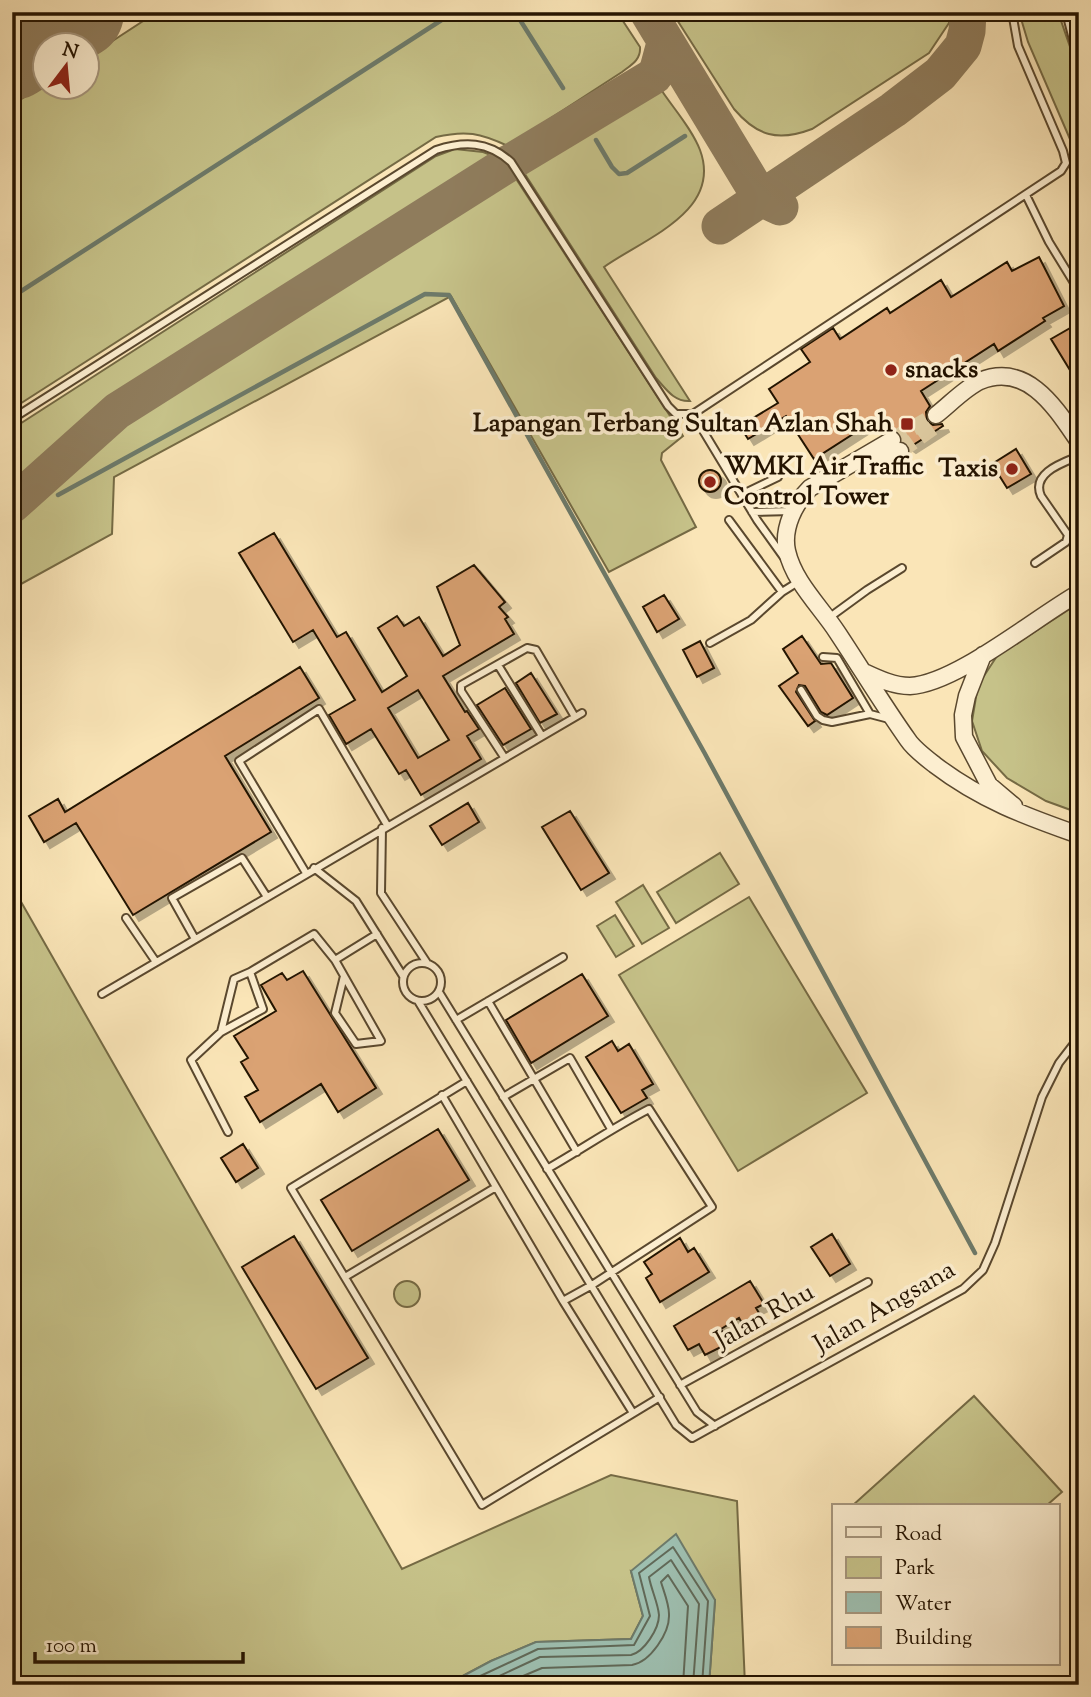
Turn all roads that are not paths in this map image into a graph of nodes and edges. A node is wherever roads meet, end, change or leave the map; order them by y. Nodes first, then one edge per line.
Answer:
1 (1012, 12) edge
2 (1069, 12) edge
3 (1079, 51) edge
4 (1026, 195) junction
5 (1079, 291) edge
6 (693, 414) junction
7 (942, 414) tunnel mouth
8 (12, 419) edge
9 (1079, 442) edge
10 (896, 445) tunnel mouth
11 (1079, 456) edge
12 (778, 477) dead end
13 (743, 494) junction
14 (793, 511) junction
15 (752, 512) junction
16 (729, 520) dead end
17 (1035, 563) dead end
18 (792, 565) junction
19 (902, 568) dead end
20 (800, 581) junction
21 (782, 592) junction
22 (1079, 593) edge
23 (828, 619) junction
24 (710, 643) dead end
25 (983, 655) junction
26 (823, 657) dead end
27 (498, 665) junction
28 (864, 672) junction
29 (800, 690) dead end
30 (870, 714) junction
31 (897, 722) junction
32 (542, 736) junction
33 (504, 757) junction
34 (1028, 817) junction
35 (384, 827) junction
36 (1079, 835) edge
37 (314, 868) junction
38 (306, 873) junction
39 (267, 897) junction
40 (127, 918) dead end
41 (377, 934) junction
42 (195, 939) junction
43 (563, 957) dead end
44 (335, 960) junction
45 (156, 962) junction
46 (427, 962) junction
47 (250, 972) junction
48 (344, 976) junction
49 (403, 976) junction
50 (439, 992) junction
51 (102, 994) dead end
52 (418, 1001) junction
53 (488, 1001) junction
54 (456, 1020) junction
55 (220, 1032) junction
56 (1079, 1037) edge
57 (534, 1079) junction
58 (467, 1080) junction
59 (442, 1096) junction
60 (503, 1097) junction
61 (611, 1129) junction
62 (228, 1132) dead end
63 (577, 1152) junction
64 (547, 1169) junction
65 (496, 1187) junction
66 (611, 1273) junction
67 (345, 1277) junction
68 (868, 1282) dead end
69 (592, 1285) junction
70 (563, 1301) junction
71 (680, 1385) junction
72 (660, 1397) junction
73 (633, 1413) junction
74 (715, 1426) junction

1 - 4 lane
2 - 3 street
4 - 5 lane
4 - 6 lane
6 - 8 lane
6 - 13 lane
7 - 9 street
10 - 14 street
11 - 17 lane
12 - 13 lane
13 - 15 lane
14 - 15 lane
14 - 18 street
15 - 18 lane
16 - 21 lane
18 - 20 street
19 - 23 lane
20 - 21 lane
20 - 23 street
21 - 24 lane
22 - 25 street
23 - 28 street
25 - 28 street
25 - 34 street
26 - 30 lane
27 - 32 lane
27 - 32 lane
27 - 33 lane
28 - 31 street
29 - 30 lane
30 - 31 lane
31 - 34 street
32 - 33 lane
33 - 35 lane
34 - 36 street
35 - 37 lane
35 - 38 lane
35 - 46 lane
37 - 38 lane
37 - 41 lane
38 - 39 lane
39 - 42 lane
39 - 42 lane
40 - 45 lane
41 - 44 lane
41 - 49 lane
42 - 45 lane
43 - 53 lane
44 - 47 lane
44 - 48 lane
45 - 51 lane
46 - 49 lane
46 - 50 lane
47 - 55 lane
47 - 55 lane
48 - 48 lane
49 - 52 lane
50 - 52 lane
50 - 54 lane
52 - 58 lane
53 - 54 lane
53 - 57 lane
54 - 60 lane
55 - 62 lane
56 - 74 lane, Jalan Angsana
57 - 60 lane
57 - 61 lane
57 - 63 lane
58 - 59 lane
58 - 69 lane
59 - 65 lane
59 - 67 lane
60 - 64 lane
61 - 63 lane
61 - 66 lane
63 - 64 lane
64 - 66 lane
65 - 67 lane
65 - 70 lane
66 - 69 lane
66 - 71 lane
67 - 73 lane
68 - 71 lane, Jalan Rhu
69 - 70 lane
69 - 72 lane
70 - 73 lane
71 - 74 lane
72 - 73 lane
72 - 74 lane, Jalan Angsana

